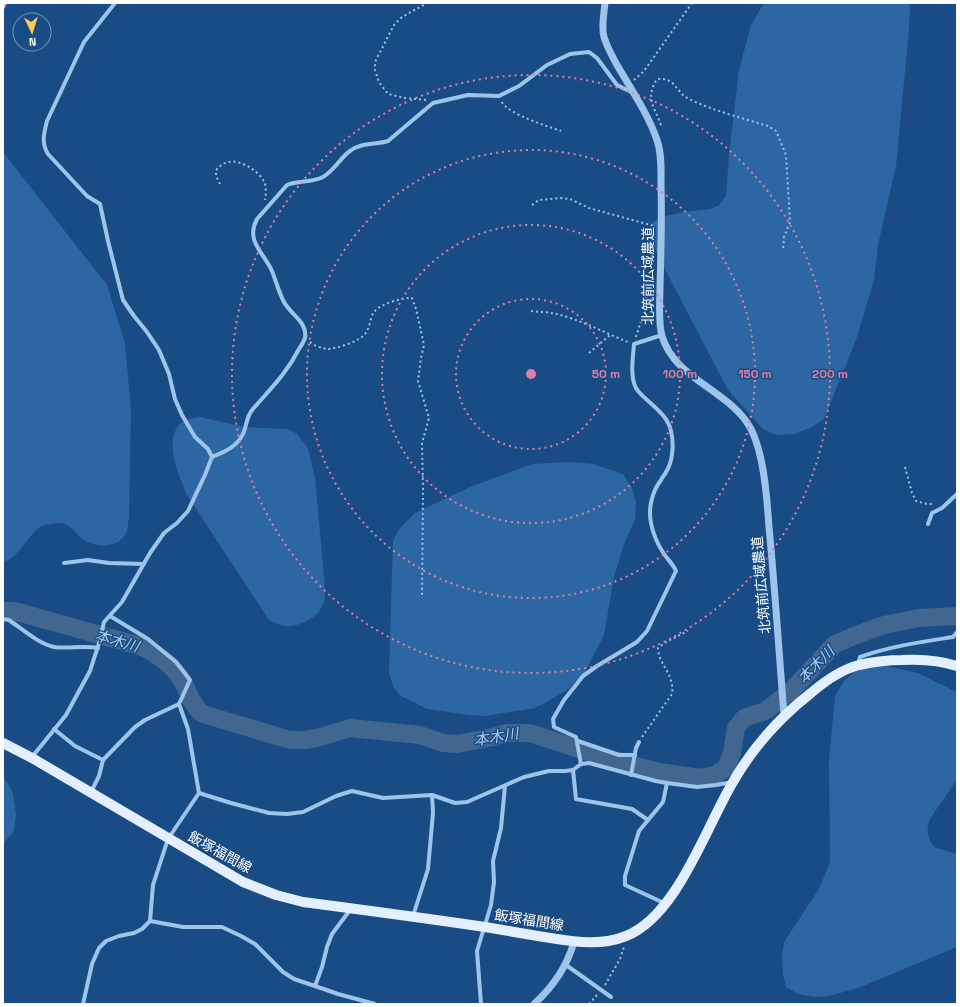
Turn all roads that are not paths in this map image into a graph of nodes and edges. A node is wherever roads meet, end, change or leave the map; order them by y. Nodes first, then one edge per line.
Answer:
1 (5, 3) edge
2 (115, 3) edge
3 (605, 3) edge
4 (3, 7) edge
5 (633, 94) junction
6 (662, 335) junction
7 (212, 457) junction
8 (957, 494) edge
9 (928, 524) dead end
10 (64, 563) dead end
11 (144, 564) junction
12 (110, 616) junction
13 (3, 619) edge
14 (957, 632) edge
15 (98, 648) junction
16 (858, 665) junction
17 (957, 666) edge
18 (179, 704) junction
19 (784, 715) junction
20 (54, 729) junction
21 (578, 741) junction
22 (639, 742) road end
23 (3, 743) edge
24 (635, 755) junction
25 (32, 758) junction
26 (103, 760) junction
27 (581, 764) junction
28 (573, 770) junction
29 (631, 775) junction
30 (732, 782) junction
31 (667, 783) junction
32 (505, 786) junction
33 (91, 793) junction
34 (199, 793) junction
35 (432, 795) junction
36 (648, 820) junction
37 (168, 839) junction
38 (666, 904) junction
39 (351, 908) junction
40 (413, 918) junction
41 (150, 921) junction
42 (484, 927) junction
43 (574, 942) junction
44 (566, 965) junction
45 (315, 986) junction
46 (611, 997) dead end
47 (84, 1002) edge
48 (89, 1004) edge
49 (375, 1004) edge
50 (481, 1004) edge
51 (534, 1004) edge

1 - 4 street
2 - 7 street
3 - 5 street, 北筑前広域農道
5 - 6 street, 北筑前広域農道
5 - 7 street
6 - 19 street, 北筑前広域農道
6 - 21 street
7 - 11 street
8 - 9 street
10 - 11 street
11 - 12 street
12 - 15 street
12 - 18 street
13 - 15 street
14 - 16 street
15 - 20 street
16 - 17 main road, 飯塚福間線
16 - 19 main road, 飯塚福間線
18 - 26 street
18 - 34 street
19 - 30 main road, 飯塚福間線
20 - 25 street
20 - 26 street
21 - 24 street
21 - 27 street
22 - 24 street
23 - 25 main road, 飯塚福間線
24 - 29 street
25 - 33 main road, 飯塚福間線
26 - 33 street
27 - 28 street
27 - 29 street
28 - 32 street
28 - 36 street
29 - 31 street
30 - 31 street
30 - 38 main road, 飯塚福間線
31 - 36 street
32 - 35 street
32 - 42 street
33 - 37 main road, 飯塚福間線
34 - 35 street
34 - 37 street
35 - 40 street
36 - 38 street
37 - 39 main road, 飯塚福間線
37 - 41 street
38 - 43 main road, 飯塚福間線
39 - 40 main road, 飯塚福間線
39 - 45 street
40 - 42 main road, 飯塚福間線
41 - 45 street
41 - 47 street
42 - 43 main road, 飯塚福間線
42 - 50 street
43 - 44 street
44 - 46 street
44 - 51 street
45 - 49 street
47 - 48 street

